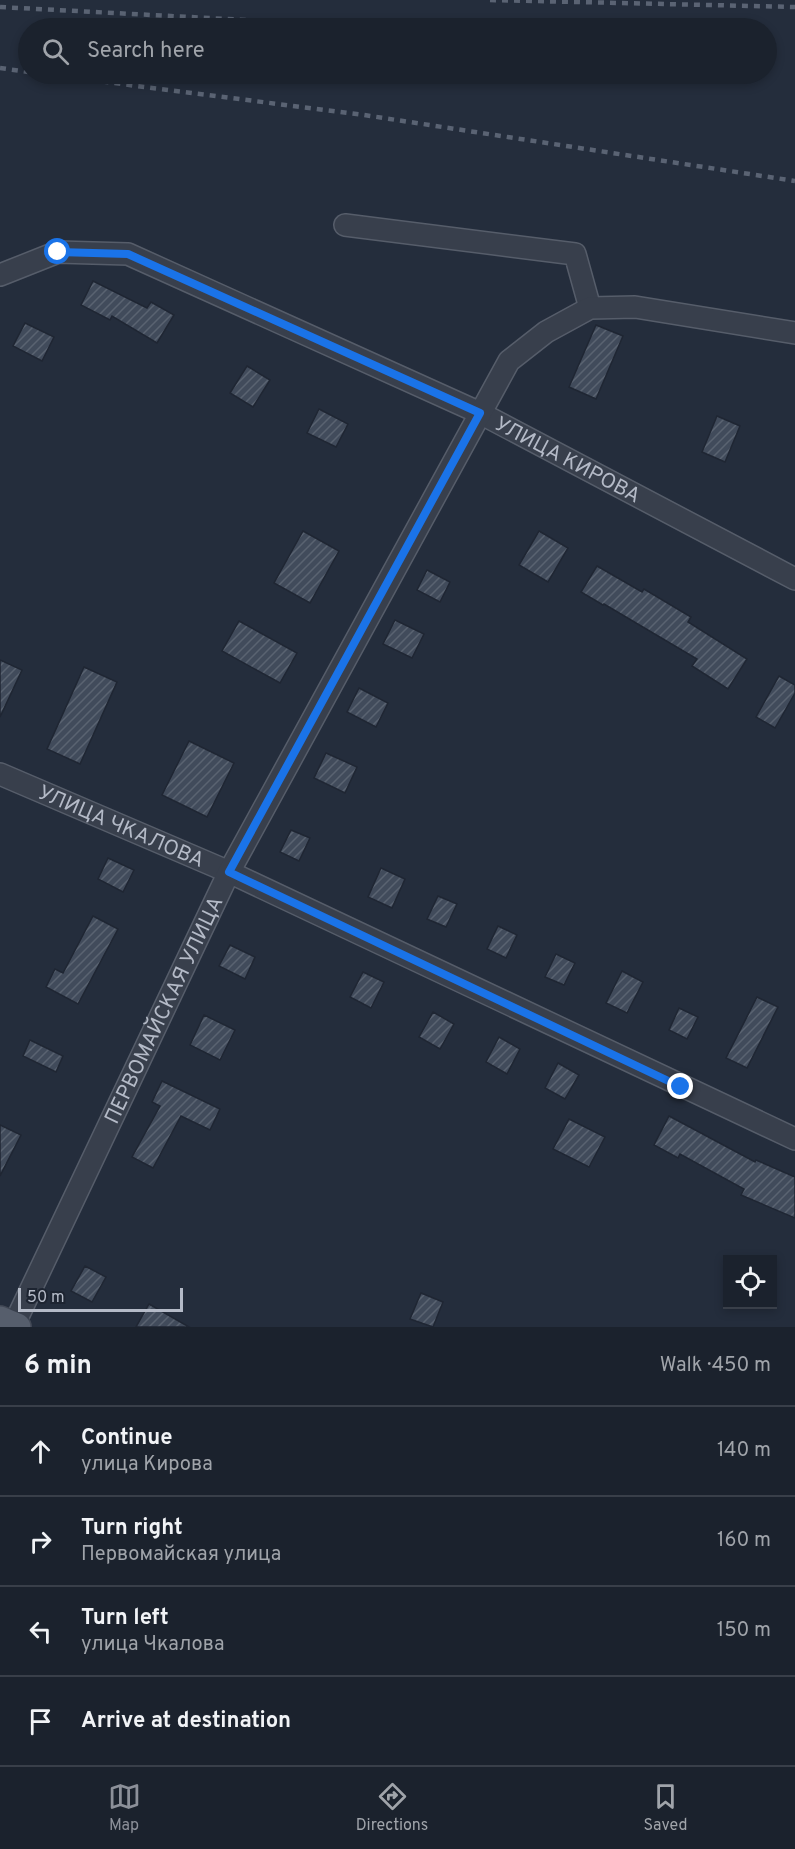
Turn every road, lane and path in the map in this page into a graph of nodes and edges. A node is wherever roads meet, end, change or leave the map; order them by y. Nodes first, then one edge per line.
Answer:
1 (345, 225) dead end
2 (0, 275) edge
3 (590, 308) junction
4 (795, 333) edge
5 (480, 413) junction
6 (795, 579) edge
7 (0, 774) edge
8 (229, 872) junction
9 (795, 1139) edge
10 (11, 1325) edge

1 - 3 street
2 - 5 street, УЛИЦА КИРОВА
3 - 4 street
3 - 5 street, ПЕРВОМАЙСКАЯ УЛИЦА
5 - 6 street, УЛИЦА КИРОВА
5 - 8 street, ПЕРВОМАЙСКАЯ УЛИЦА
7 - 8 street, УЛИЦА ЧКАЛОВА
8 - 9 street, УЛИЦА ЧКАЛОВА
8 - 10 street, ПЕРВОМАЙСКАЯ УЛИЦА

